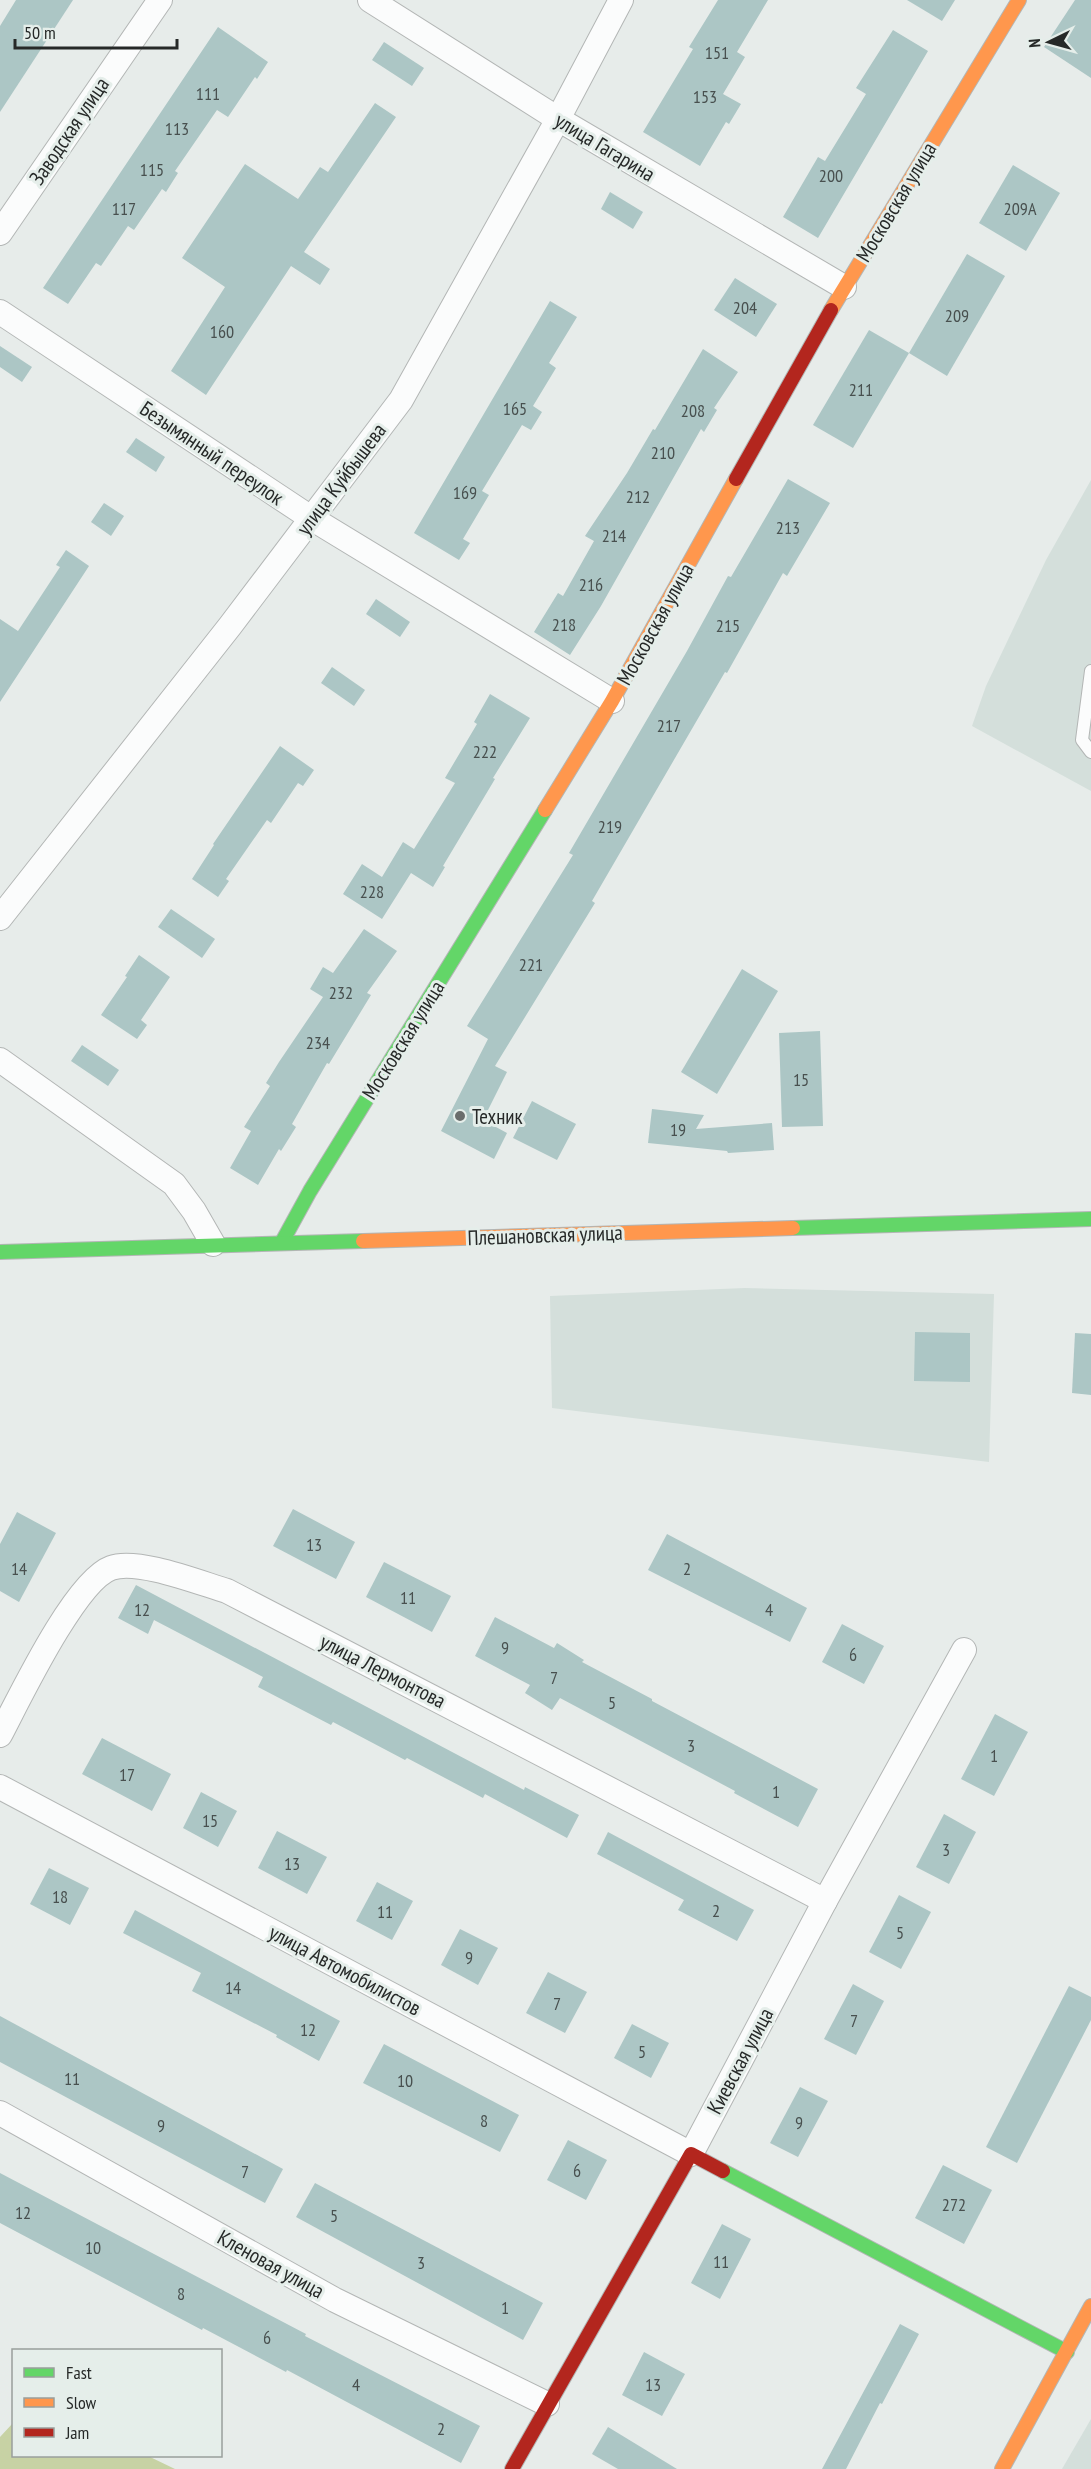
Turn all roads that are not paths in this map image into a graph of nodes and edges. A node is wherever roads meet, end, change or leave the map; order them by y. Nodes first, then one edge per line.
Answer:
1 (160, 0) edge
2 (370, 0) edge
3 (621, 0) edge
4 (1019, 0) edge
5 (558, 119) junction
6 (0, 233) edge
7 (844, 287) junction
8 (0, 312) edge
9 (311, 518) junction
10 (1091, 671) edge
11 (612, 701) junction
12 (1091, 752) edge
13 (0, 918) edge
14 (0, 1060) edge
15 (1091, 1218) edge
16 (282, 1242) junction
17 (213, 1244) junction
18 (0, 1252) edge
19 (964, 1650) dead end
20 (0, 1735) edge
21 (0, 1787) edge
22 (825, 1900) junction
23 (0, 2113) edge
24 (691, 2154) junction
25 (1091, 2306) edge
26 (1067, 2352) junction
27 (547, 2404) junction
28 (512, 2469) edge
29 (1002, 2469) edge

1 - 6 street, Заводская улица
2 - 5 street, улица Гагарина
3 - 5 street, улица Куйбышева
4 - 7 street, Московская улица
5 - 7 street, улица Гагарина
5 - 9 street, улица Куйбышева
7 - 11 street, Московская улица
8 - 9 street, Безымянный переулок
9 - 11 street, Безымянный переулок
9 - 13 street, улица Куйбышева
10 - 12 lane
11 - 16 street, Московская улица
14 - 17 street
15 - 16 street, Плешановская улица
16 - 17 street, Плешановская улица
17 - 18 street, Плешановская улица
19 - 22 street, Киевская улица
20 - 22 street, улица Лермонтова
21 - 24 street, улица Автомобилистов
22 - 24 street, Киевская улица
23 - 27 street, Кленовая улица
24 - 26 street
24 - 27 street, Киевская улица
25 - 26 street
26 - 29 street
27 - 28 street, Киевская улица

